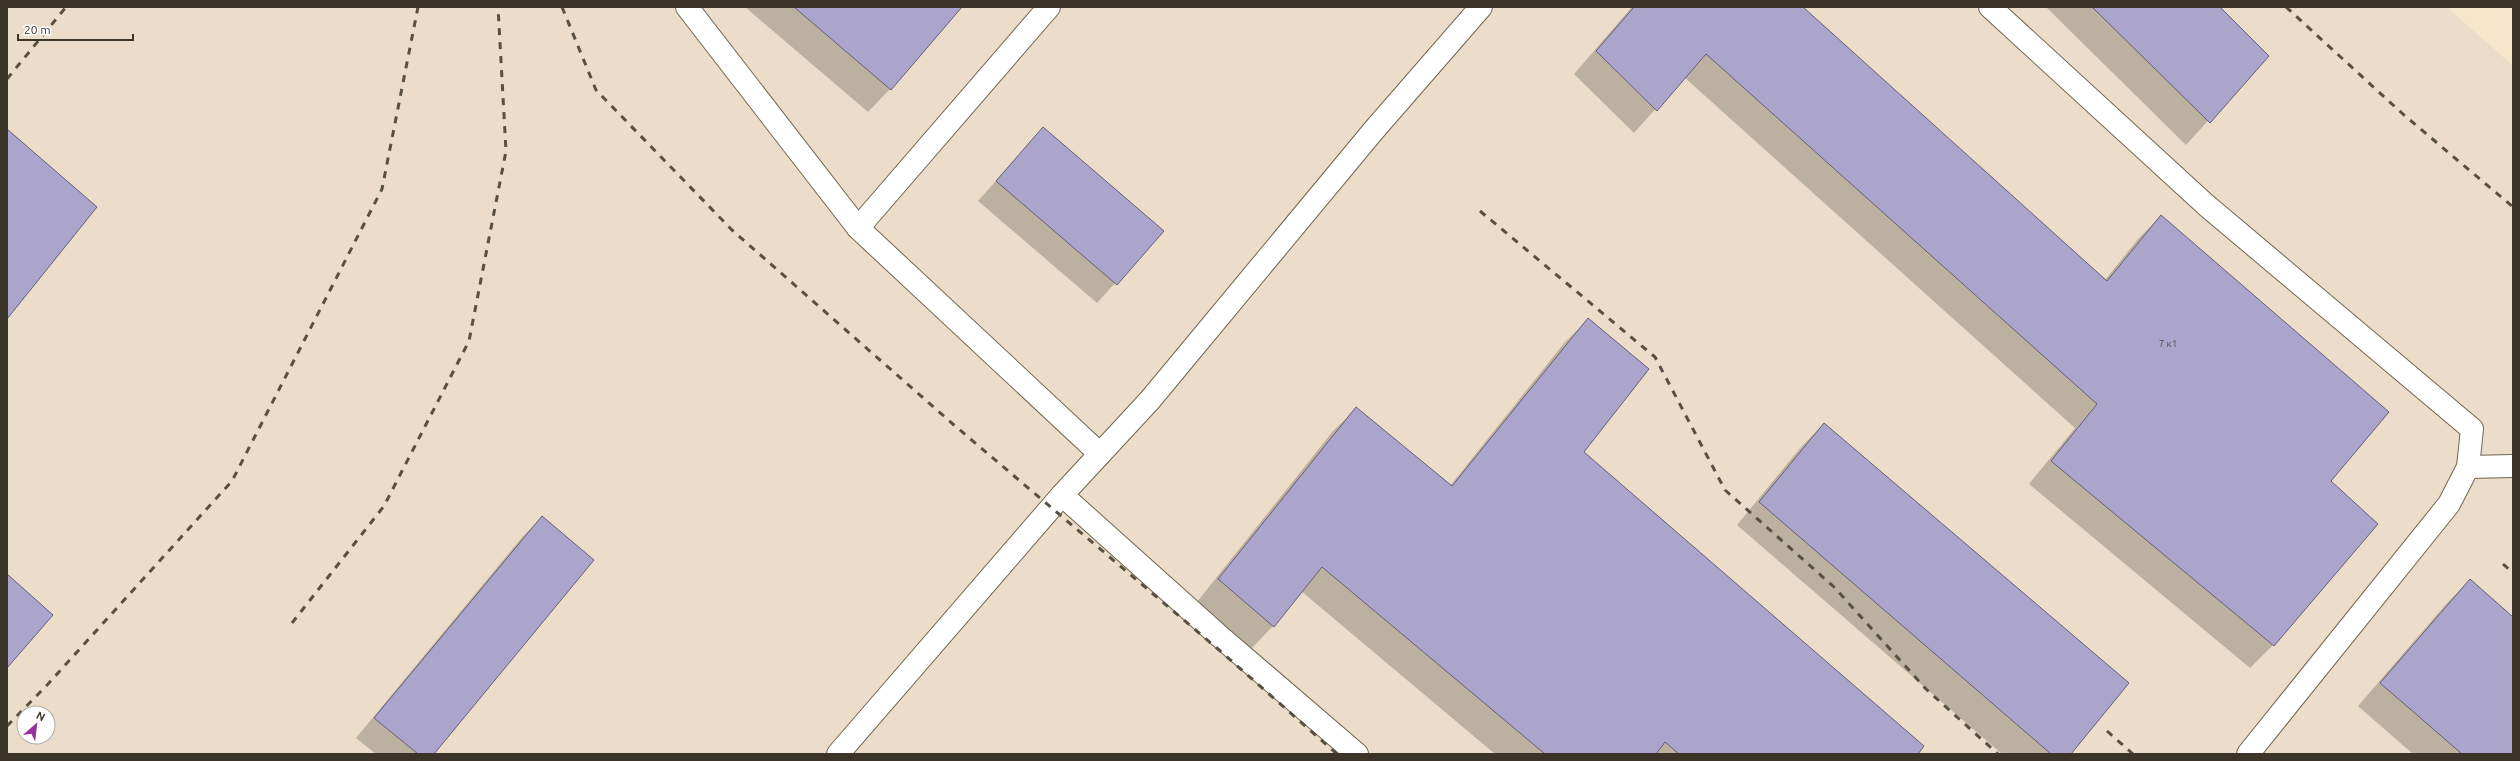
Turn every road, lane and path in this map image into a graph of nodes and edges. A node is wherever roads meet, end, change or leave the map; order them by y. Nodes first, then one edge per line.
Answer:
1 (687, 7) edge
2 (1049, 7) edge
3 (1481, 7) edge
4 (1990, 7) edge
5 (858, 228) junction
6 (1100, 454) junction
7 (2513, 466) edge
8 (2468, 467) junction
9 (1062, 495) junction
10 (838, 754) edge
11 (1357, 754) edge
12 (2248, 754) edge

1 - 5 lane
2 - 5 lane
3 - 6 lane
4 - 8 lane
5 - 6 lane
6 - 9 lane
7 - 8 lane
8 - 12 lane
9 - 10 lane
9 - 11 lane

